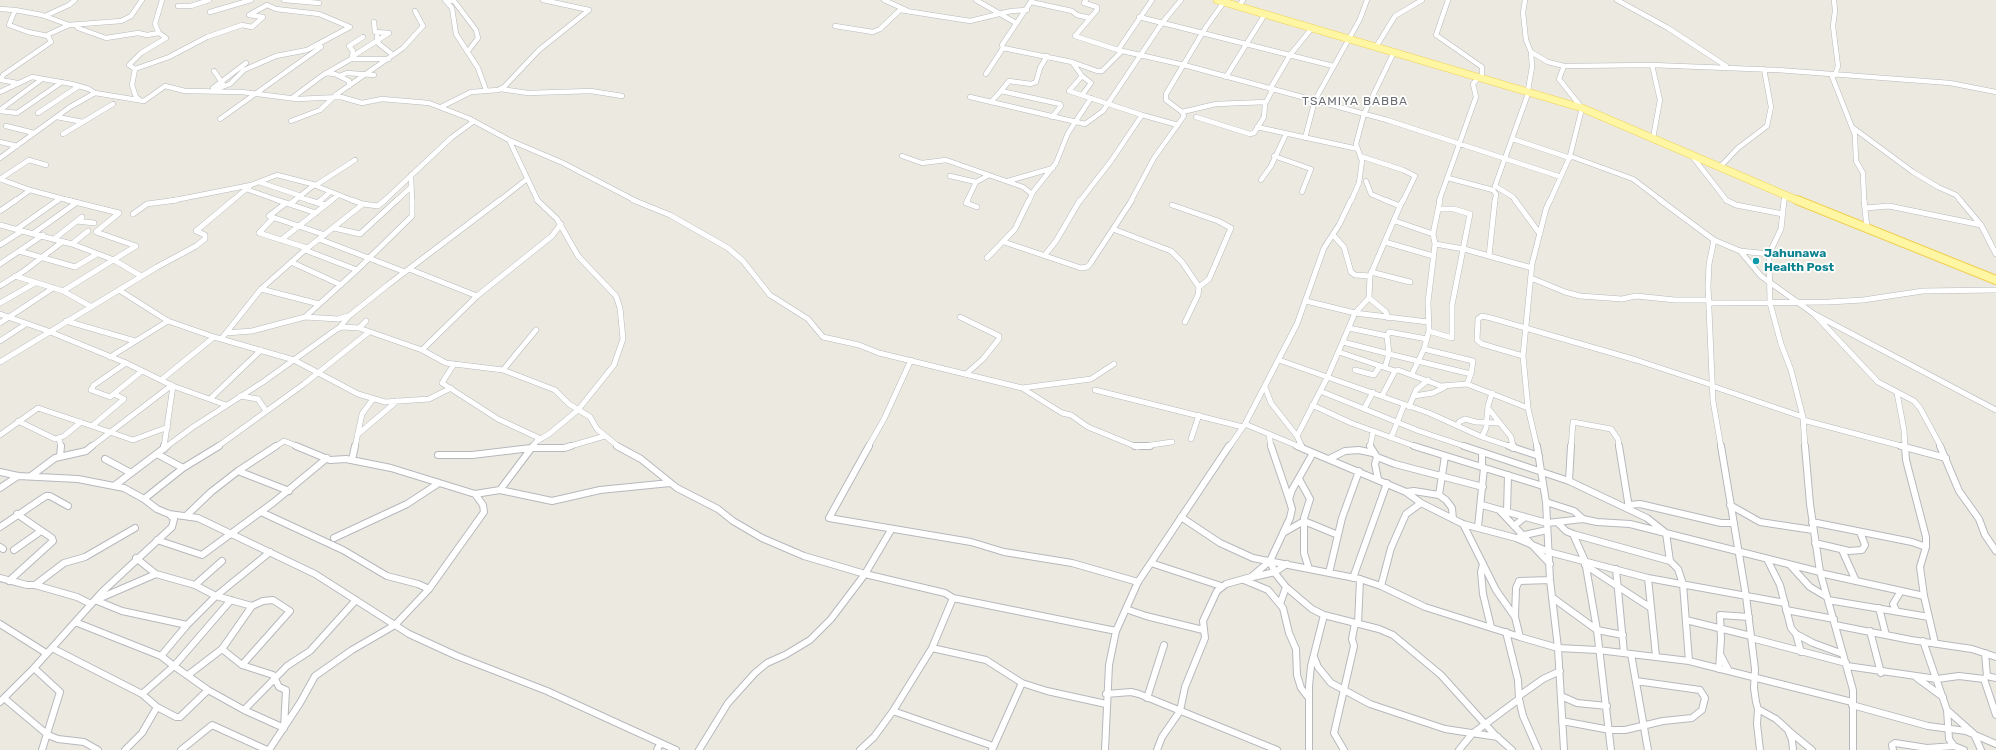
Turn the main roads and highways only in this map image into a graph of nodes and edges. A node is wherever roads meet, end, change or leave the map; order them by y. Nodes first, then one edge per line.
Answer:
1 (1220, 1) edge
2 (1241, 3) edge
3 (1996, 280) edge

1 - 2 main road
2 - 3 main road

